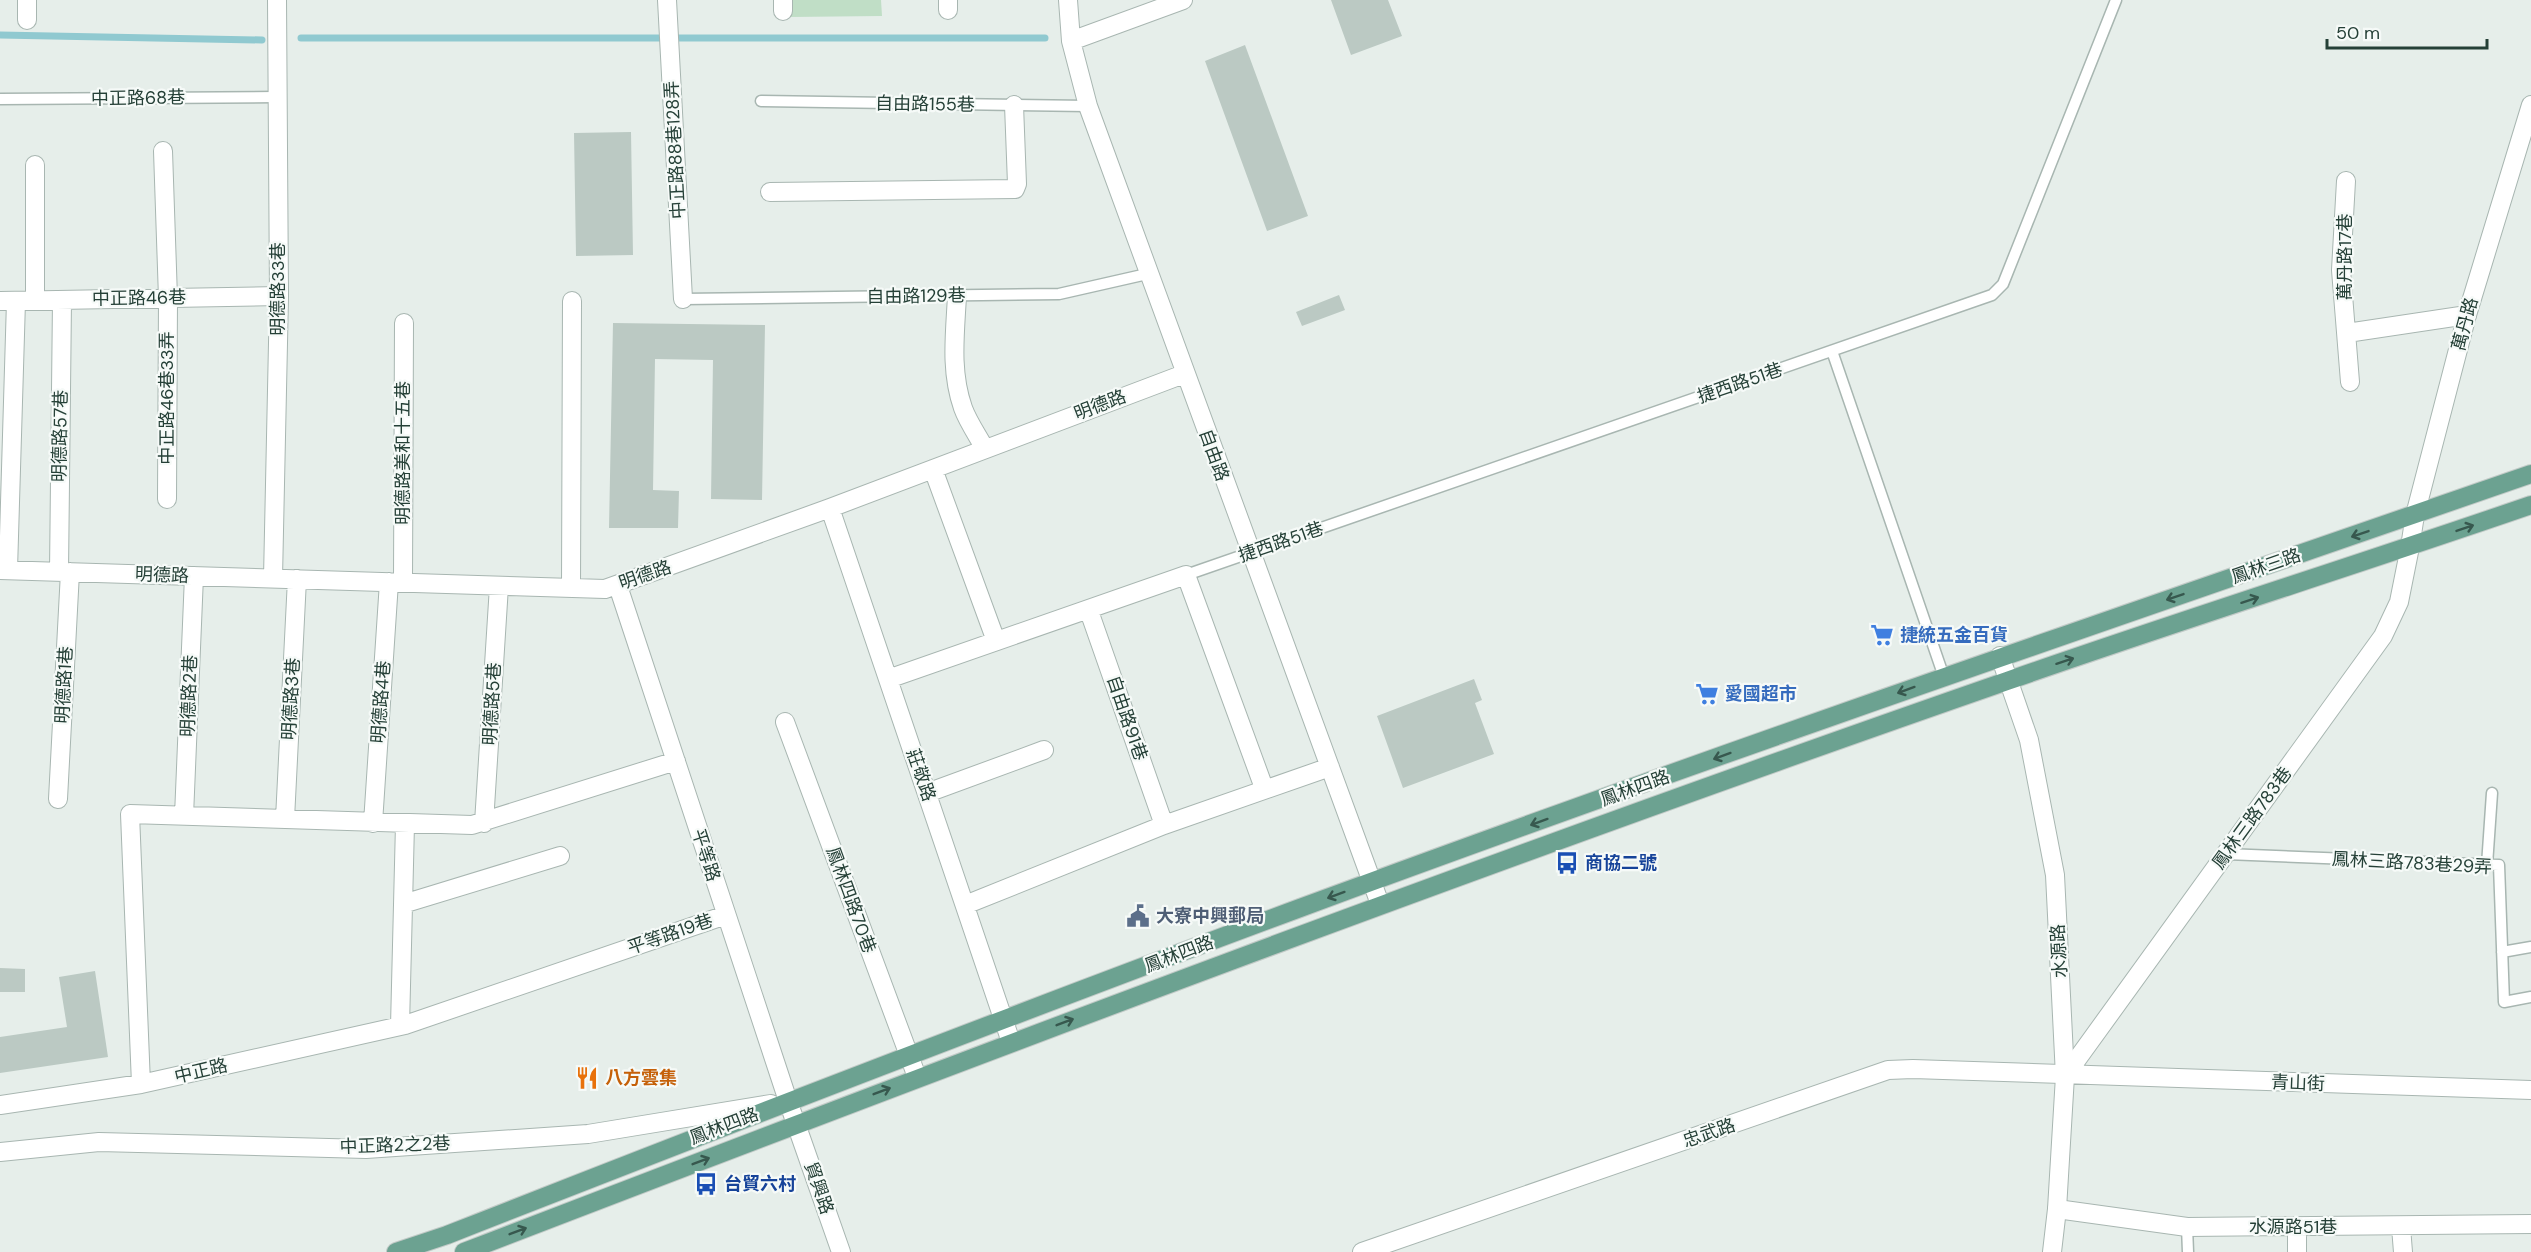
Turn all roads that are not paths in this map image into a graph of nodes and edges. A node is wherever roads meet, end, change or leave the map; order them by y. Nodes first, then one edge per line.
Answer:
1 (27, 0) edge
2 (277, 0) edge
3 (667, 0) edge
4 (1068, 0) edge
5 (1183, 0) edge
6 (2116, 0) edge
7 (27, 21) dead end
8 (1071, 41) junction
9 (276, 97) junction
10 (0, 99) edge
11 (761, 101) dead end
12 (1014, 105) junction
13 (2531, 105) edge
14 (1088, 106) junction
15 (164, 151) dead end
16 (35, 165) dead end
17 (2346, 181) dead end
18 (770, 192) dead end
19 (1147, 274) junction
20 (279, 296) junction
21 (957, 296) junction
22 (168, 298) junction
23 (683, 299) joint
24 (35, 300) junction
25 (62, 300) junction
26 (8, 301) edge
27 (572, 301) dead end
28 (2467, 315) junction
29 (404, 323) dead end
30 (2347, 333) junction
31 (1832, 351) junction
32 (1184, 374) junction
33 (2350, 382) dead end
34 (985, 449) junction
35 (933, 469) junction
36 (2531, 474) edge
37 (167, 498) dead end
38 (2531, 505) edge
39 (830, 508) junction
40 (2415, 515) junction
41 (2410, 547) junction
42 (1251, 552) junction
43 (4, 570) edge
44 (64, 572) junction
45 (1186, 575) junction
46 (194, 576) junction
47 (273, 578) junction
48 (297, 579) junction
49 (396, 582) junction
50 (499, 585) junction
51 (618, 586) junction
52 (571, 588) junction
53 (1089, 611) junction
54 (996, 641) junction
55 (2000, 656) junction
56 (1944, 677) junction
57 (888, 679) junction
58 (2010, 680) junction
59 (785, 722) dead end
60 (1044, 750) dead end
61 (676, 761) junction
62 (1330, 766) junction
63 (1264, 788) junction
64 (927, 793) junction
65 (2492, 793) dead end
66 (58, 799) dead end
67 (184, 816) junction
68 (285, 819) junction
69 (373, 823) junction
70 (484, 823) junction
71 (405, 824) junction
72 (1164, 825) junction
73 (2226, 854) junction
74 (560, 856) dead end
75 (2487, 865) junction
76 (1373, 882) junction
77 (403, 904) junction
78 (1380, 904) junction
79 (965, 905) junction
80 (726, 915) junction
81 (2531, 947) edge
82 (2502, 952) junction
83 (615, 953) joint
84 (2531, 997) edge
85 (1004, 1020) junction
86 (400, 1026) junction
87 (1011, 1042) junction
88 (909, 1055) junction
89 (2065, 1076) junction
90 (918, 1077) junction
91 (141, 1084) junction
92 (2531, 1090) edge
93 (788, 1101) junction
94 (0, 1105) edge
95 (797, 1124) junction
96 (0, 1152) edge
97 (2057, 1209) junction
98 (2531, 1224) edge
99 (2187, 1227) junction
100 (2297, 1227) junction
101 (2401, 1227) junction
102 (396, 1252) edge
103 (464, 1252) edge
104 (841, 1252) edge
105 (1362, 1252) edge
106 (2052, 1252) edge
107 (2188, 1252) edge
108 (2297, 1252) edge
109 (2403, 1252) edge

1 - 7 street
2 - 9 street, 明德路33巷
3 - 23 street, 中正路88巷128弄
4 - 8 street, 自由路
5 - 8 street
6 - 31 lane, 捷西路51巷
8 - 14 street, 自由路
9 - 10 lane, 中正路68巷
9 - 20 street, 明德路33巷
11 - 12 lane, 自由路155巷
12 - 14 lane, 自由路155巷
12 - 18 street
13 - 28 street, 萬丹路
14 - 19 street, 自由路
15 - 22 street, 中正路46巷33弄
16 - 24 street
17 - 30 street, 萬丹路17巷
19 - 21 lane, 自由路129巷
19 - 32 street, 自由路
20 - 22 street, 中正路46巷
20 - 47 street, 明德路33巷
21 - 23 lane, 自由路129巷
21 - 34 street
22 - 25 street, 中正路46巷
22 - 37 street, 中正路46巷33弄
24 - 25 street, 中正路46巷
24 - 26 street, 中正路46巷
25 - 44 street, 明德路57巷
26 - 43 street
27 - 52 street
28 - 30 street
28 - 40 street, 萬丹路
29 - 49 street, 明德路美和十五巷
30 - 33 street, 萬丹路17巷
31 - 42 lane, 捷西路51巷
31 - 56 lane
32 - 34 street, 明德路
32 - 42 street, 自由路
34 - 35 street, 明德路
35 - 39 street, 明德路
35 - 54 street
36 - 40 main road, 鳳林三路
41 -> 38 main road, 鳳林三路
39 - 51 street, 明德路
39 - 57 street, 莊敬路
40 - 41 street, 萬丹路
40 -> 55 main road, 鳳林三路
58 -> 41 main road, 鳳林三路
41 - 73 street, 鳳林三路783巷
42 - 45 lane, 捷西路51巷
42 - 62 street, 自由路
43 - 44 street, 明德路
44 - 46 street, 明德路
44 - 66 street, 明德路1巷
45 - 53 street
45 - 63 street
46 - 47 street, 明德路
46 - 67 street, 明德路2巷
47 - 48 street, 明德路
48 - 49 street, 明德路
48 - 68 street, 明德路3巷
49 - 50 street, 明德路
49 - 69 street, 明德路4巷
50 - 52 street, 明德路
50 - 70 street, 明德路5巷
51 - 52 street, 明德路
51 - 61 street, 平等路
53 - 54 street
53 - 72 street, 自由路91巷
54 - 57 street
55 - 56 main road, 鳳林四路
55 - 58 street, 水源路
56 -> 76 main road, 鳳林四路
57 - 64 street, 莊敬路
58 - 78 main road, 鳳林四路
58 - 89 street, 水源路
59 - 88 street, 鳳林四路70巷
60 - 64 street
61 - 70 street
61 - 80 street, 平等路
62 - 63 street
62 - 76 street, 自由路
63 - 72 street
64 - 79 street, 莊敬路
65 - 75 lane
67 - 68 street
67 - 91 street
68 - 69 street
69 - 71 street
70 - 71 street
71 - 77 street
72 - 79 street
73 - 75 lane, 鳳林三路783巷29弄
73 - 89 street, 鳳林三路783巷
74 - 77 street
75 - 82 lane, 鳳林三路783巷29弄
76 - 78 street, 自由路
76 -> 85 main road, 鳳林四路
77 - 86 street
87 -> 78 main road, 鳳林四路
79 - 85 street, 莊敬路
80 - 83 street, 平等路19巷
80 - 93 street, 平等路
81 - 82 lane
82 - 84 lane, 鳳林三路783巷29弄
83 - 86 street, 中正路
85 - 87 street, 莊敬路
85 - 88 main road, 鳳林四路
86 - 91 street, 中正路
87 - 90 main road, 鳳林四路
88 - 90 street, 鳳林四路70巷
88 - 93 main road, 鳳林四路
89 - 92 street, 青山街
89 - 97 street, 水源路
89 - 105 street, 忠武路
95 -> 90 main road, 鳳林四路
91 - 94 street, 中正路
93 - 95 street, 平等路
93 - 96 street, 中正路2之2巷
93 - 102 main road, 鳳林四路
103 -> 95 main road, 鳳林四路
95 - 104 street, 貿興路
97 - 99 street, 水源路51巷
97 - 106 street, 水源路
98 - 101 street, 水源路51巷
99 - 100 street, 水源路51巷
99 - 107 lane
100 - 101 street, 水源路51巷
100 - 108 street
101 - 109 street

